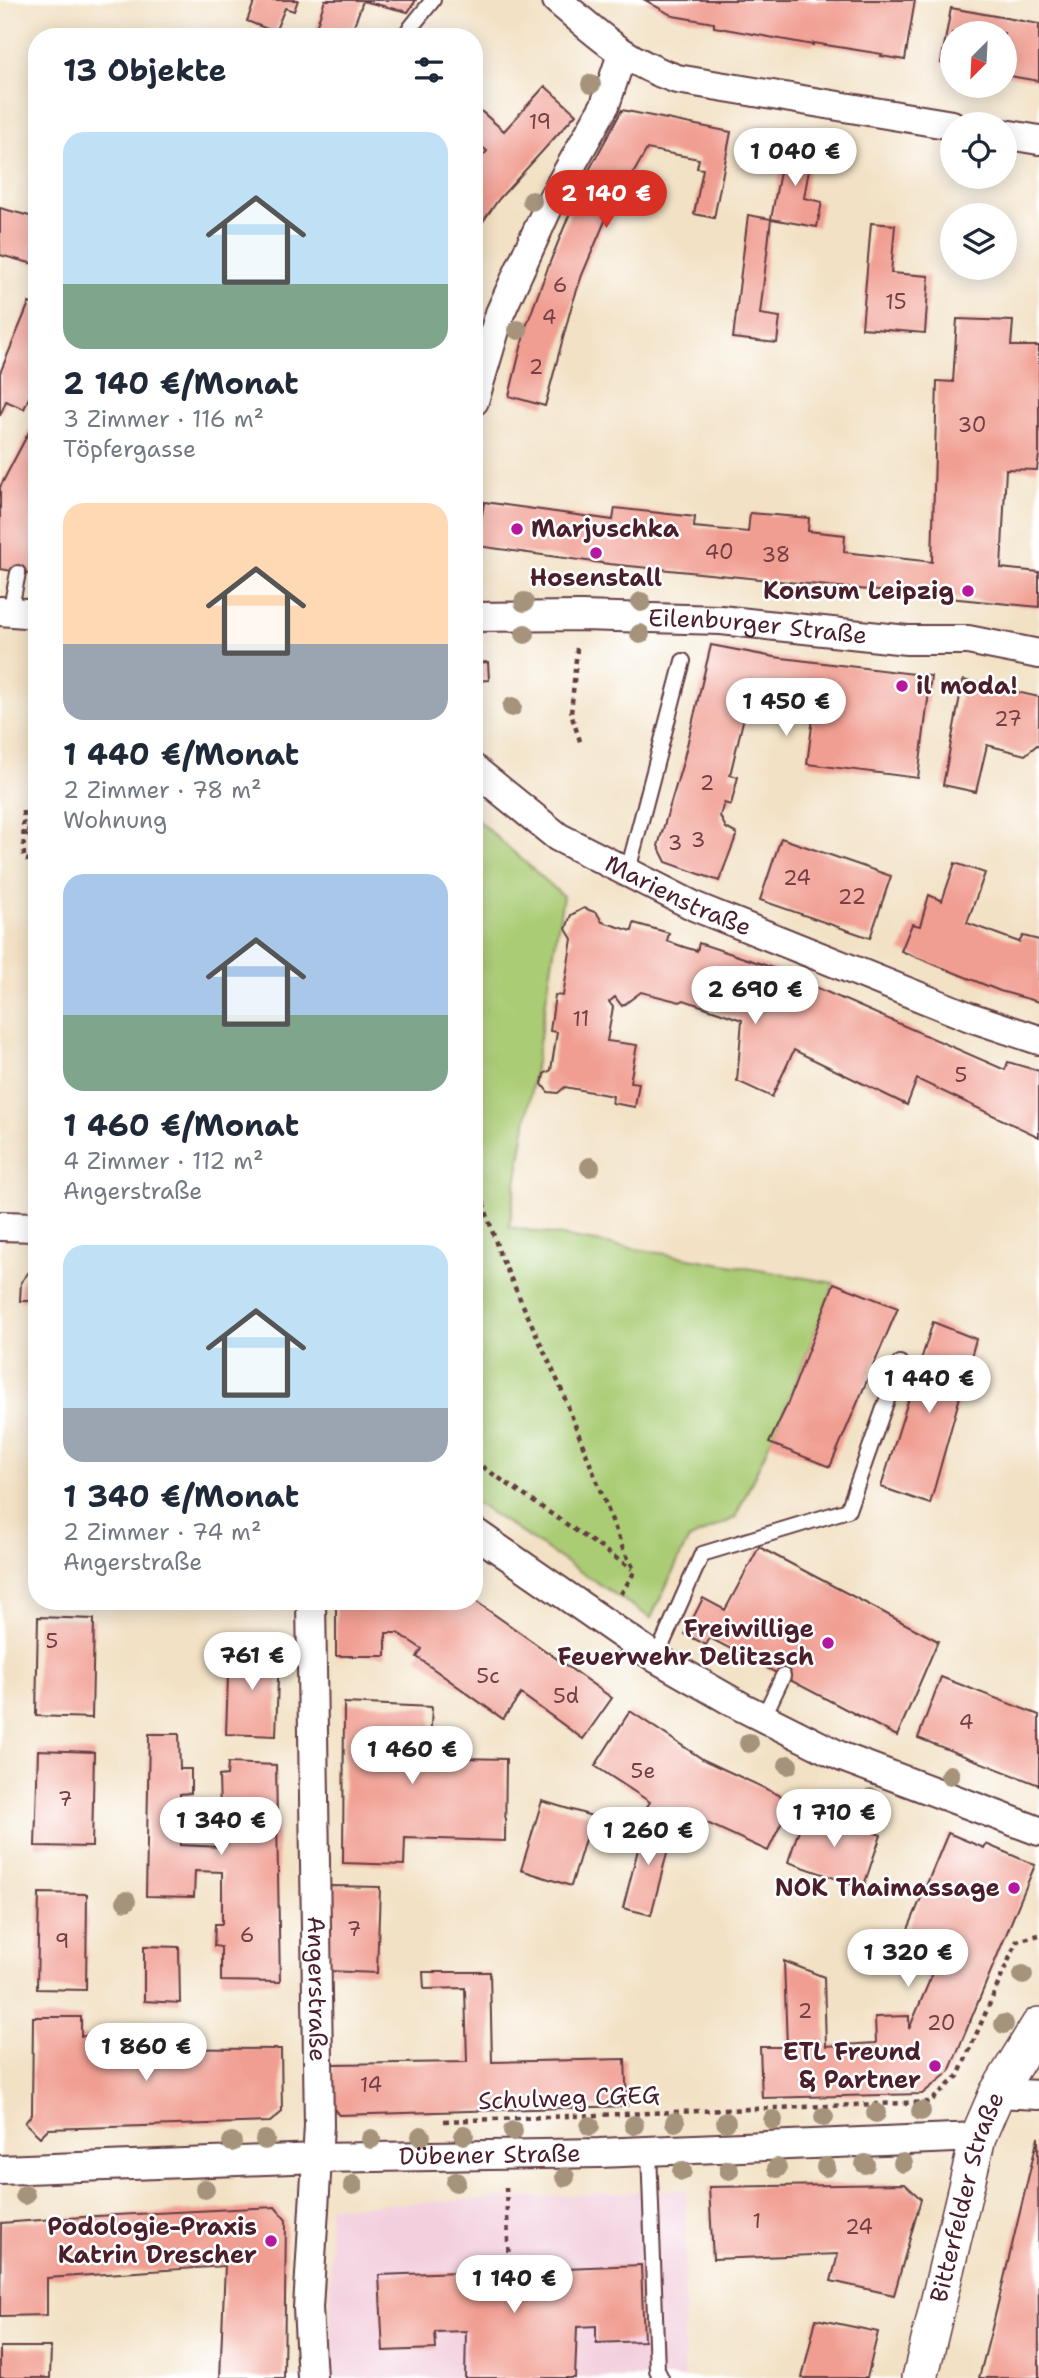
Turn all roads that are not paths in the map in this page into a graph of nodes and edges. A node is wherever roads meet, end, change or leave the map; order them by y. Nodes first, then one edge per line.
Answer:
1 (433, 0) edge
2 (557, 0) edge
3 (410, 28) edge
4 (622, 54) junction
5 (940, 123) edge
6 (1017, 136) edge
7 (1039, 140) edge
8 (483, 371) edge
9 (18, 573) dead end
10 (15, 612) edge
11 (483, 617) edge
12 (1039, 654) edge
13 (683, 661) dead end
14 (483, 772) edge
15 (627, 874) junction
16 (1039, 1040) edge
17 (0, 1226) edge
18 (28, 1227) edge
19 (900, 1363) dead end
20 (483, 1538) edge
21 (311, 1610) edge
22 (656, 1658) junction
23 (783, 1676) dead end
24 (762, 1718) junction
25 (1039, 1831) edge
26 (1039, 2025) edge
27 (997, 2093) junction
28 (1039, 2095) edge
29 (978, 2137) junction
30 (649, 2151) junction
31 (318, 2158) junction
32 (0, 2170) edge
33 (312, 2378) edge
34 (661, 2378) edge
35 (920, 2378) edge

1 - 3 lane
2 - 4 street
4 - 5 street
4 - 8 street
6 - 7 street
9 - 10 lane
11 - 12 street, Eilenburger Straße
13 - 15 lane
14 - 15 street, Marienstraße
15 - 16 street, Marienstraße
17 - 18 street
19 - 22 lane
20 - 22 street
21 - 31 street, Angerstraße
22 - 24 street
23 - 24 lane
24 - 25 street
26 - 27 street, Bitterfelder Straße
27 - 28 street
27 - 29 street, Bitterfelder Straße
29 - 30 street, Dübener Straße
29 - 35 street, Bitterfelder Straße
30 - 31 street, Dübener Straße
30 - 34 lane
31 - 32 street, Dübener Straße
31 - 33 street, Angerstraße

